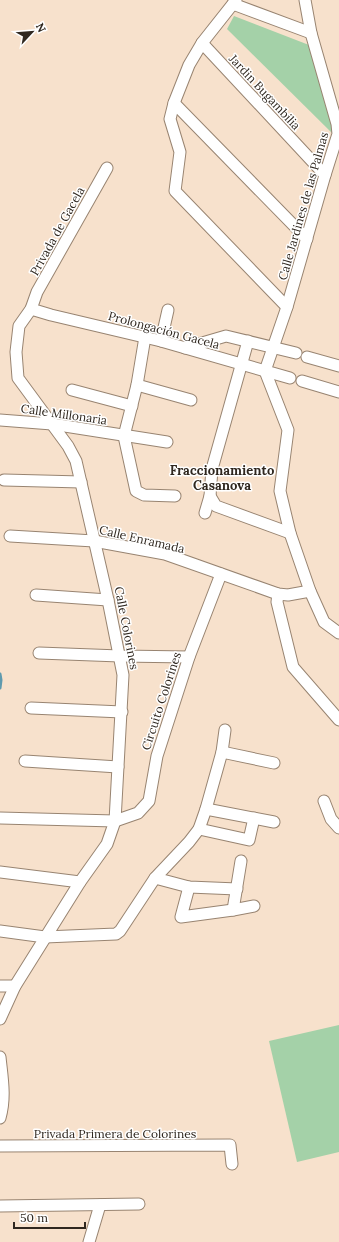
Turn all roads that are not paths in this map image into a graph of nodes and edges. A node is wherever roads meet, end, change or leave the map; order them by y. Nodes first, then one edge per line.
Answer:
1 (305, 0) edge
2 (235, 2) edge
3 (311, 33) junction
4 (202, 43) junction
5 (174, 103) junction
6 (107, 168) dead end
7 (325, 175) junction
8 (307, 239) junction
9 (287, 307) junction
10 (32, 309) junction
11 (168, 310) dead end
12 (145, 337) junction
13 (161, 341) junction
14 (248, 341) junction
15 (274, 347) junction
16 (185, 348) junction
17 (296, 354) dead end
18 (307, 357) dead end
19 (241, 365) junction
20 (339, 366) edge
21 (265, 371) junction
22 (290, 378) dead end
23 (302, 381) dead end
24 (137, 386) junction
25 (72, 390) dead end
26 (339, 392) edge
27 (191, 400) dead end
28 (132, 406) junction
29 (0, 420) edge
30 (52, 424) junction
31 (124, 436) junction
32 (167, 442) dead end
33 (4, 480) dead end
34 (82, 482) junction
35 (175, 496) dead end
36 (210, 496) junction
37 (205, 513) dead end
38 (290, 533) junction
39 (10, 536) dead end
40 (94, 541) junction
41 (221, 574) junction
42 (310, 591) junction
43 (278, 594) junction
44 (36, 595) dead end
45 (108, 600) junction
46 (338, 631) edge
47 (39, 653) dead end
48 (120, 656) junction
49 (189, 657) junction
50 (30, 708) dead end
51 (122, 712) junction
52 (339, 720) edge
53 (225, 730) dead end
54 (222, 752) junction
55 (25, 761) dead end
56 (274, 762) dead end
57 (118, 767) junction
58 (324, 801) dead end
59 (206, 809) junction
60 (0, 818) edge
61 (254, 818) junction
62 (115, 821) junction
63 (274, 822) dead end
64 (339, 828) edge
65 (199, 829) junction
66 (241, 861) dead end
67 (0, 872) edge
68 (155, 878) junction
69 (80, 882) junction
70 (189, 887) junction
71 (237, 889) junction
72 (254, 906) dead end
73 (233, 910) junction
74 (0, 931) edge
75 (45, 938) junction
76 (0, 986) edge
77 (15, 986) junction
78 (0, 1019) edge
79 (0, 1057) edge
80 (0, 1118) edge
81 (0, 1146) edge
82 (232, 1164) dead end
83 (139, 1204) dead end
84 (100, 1205) junction
85 (0, 1206) edge
86 (89, 1242) edge

1 - 3 street, Calle Jardines de las Palmas
2 - 3 street
2 - 4 street
3 - 7 street, Calle Jardines de las Palmas
4 - 5 street
4 - 7 street, Jardin Bugambilia
5 - 8 street
5 - 9 street
6 - 10 street, Privada de Gacela
7 - 8 street, Calle Jardines de las Palmas
8 - 9 street, Calle Jardines de las Palmas
9 - 15 street, Calle Jardines de las Palmas
10 - 12 street, Prolongación Gacela
10 - 30 street, Calle Colorines
11 - 13 street
12 - 13 street, Prolongación Gacela
12 - 24 street
13 - 16 street, Prolongación Gacela
14 - 15 street
14 - 16 street
14 - 19 street
15 - 17 street
15 - 21 street, Calle Jardines de las Palmas
16 - 19 street, Prolongación Gacela
18 - 20 street
19 - 21 street, Prolongación Gacela
19 - 36 street
21 - 22 street, Prolongación Gacela
21 - 38 street
23 - 26 street
24 - 27 street
24 - 28 street
25 - 28 street
28 - 31 street
29 - 30 street, Calle Millonaria
30 - 31 street, Calle Millonaria
30 - 34 street, Calle Colorines
31 - 32 street, Calle Millonaria
31 - 35 street
33 - 34 street
34 - 40 street, Calle Colorines
36 - 37 street
36 - 38 street
38 - 42 street
39 - 40 street, Calle Enramada
40 - 41 street, Calle Enramada
40 - 45 street, Calle Colorines
41 - 43 street, Calle Enramada
41 - 49 street, Circuito Colorines
42 - 43 street, Calle Enramada
42 - 46 street
43 - 52 street
44 - 45 street
45 - 48 street, Calle Colorines
47 - 48 street
48 - 49 street
48 - 51 street, Calle Colorines
49 - 62 street, Circuito Colorines
50 - 51 street
51 - 57 street, Calle Colorines
53 - 54 street
54 - 56 street
54 - 59 street
55 - 57 street
57 - 62 street, Calle Colorines
58 - 64 street
59 - 61 street
59 - 65 street
60 - 62 street
61 - 63 street
61 - 65 street
62 - 69 street, Calle Colorines
65 - 68 street
66 - 71 street
67 - 69 street
68 - 70 street
68 - 75 street
69 - 75 street, Calle Colorines
70 - 71 street
70 - 73 street
71 - 73 street
72 - 73 street
74 - 75 street
75 - 77 street, Calle Colorines
76 - 77 street
77 - 78 street, Calle Colorines
79 - 80 street
81 - 82 street, Privada Primera de Colorines
83 - 84 street
84 - 85 street
84 - 86 street

